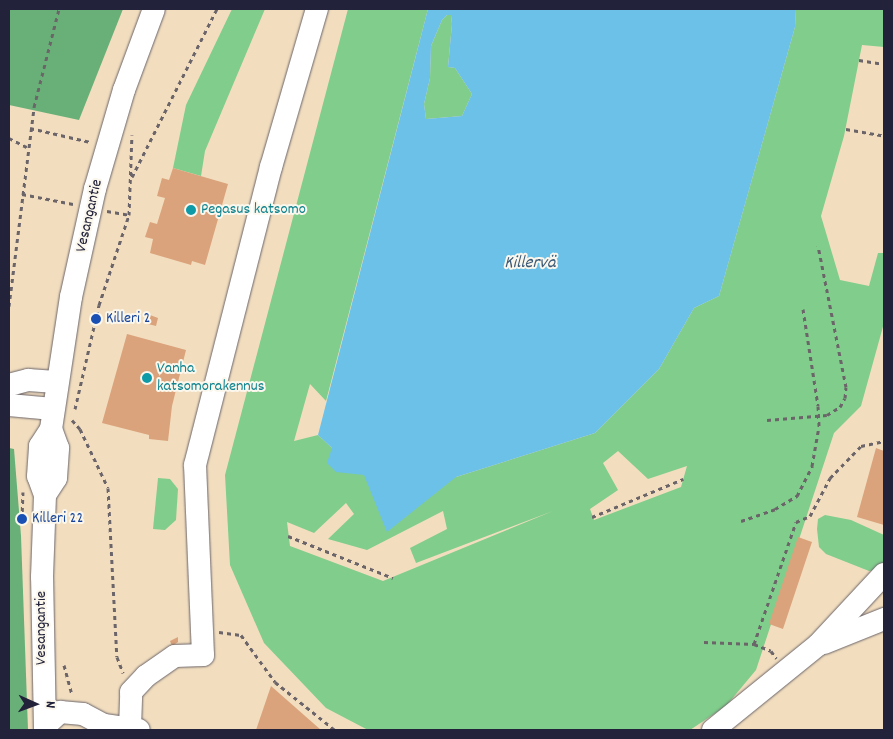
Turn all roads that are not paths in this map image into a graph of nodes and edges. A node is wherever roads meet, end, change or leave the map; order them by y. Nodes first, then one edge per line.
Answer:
1 (154, 9) edge
2 (318, 9) edge
3 (56, 382) junction
4 (9, 385) edge
5 (9, 405) edge
6 (58, 422) junction
7 (884, 574) edge
8 (884, 619) edge
9 (818, 645) junction
10 (98, 727) edge
11 (47, 729) edge
12 (135, 729) edge
13 (713, 730) edge

1 - 3 street, Vesangantie
2 - 12 street
3 - 4 street
3 - 6 street, Vesangantie
5 - 6 street
6 - 11 street, Vesangantie
7 - 9 street
8 - 9 street
9 - 13 street
10 - 11 street
10 - 12 street

